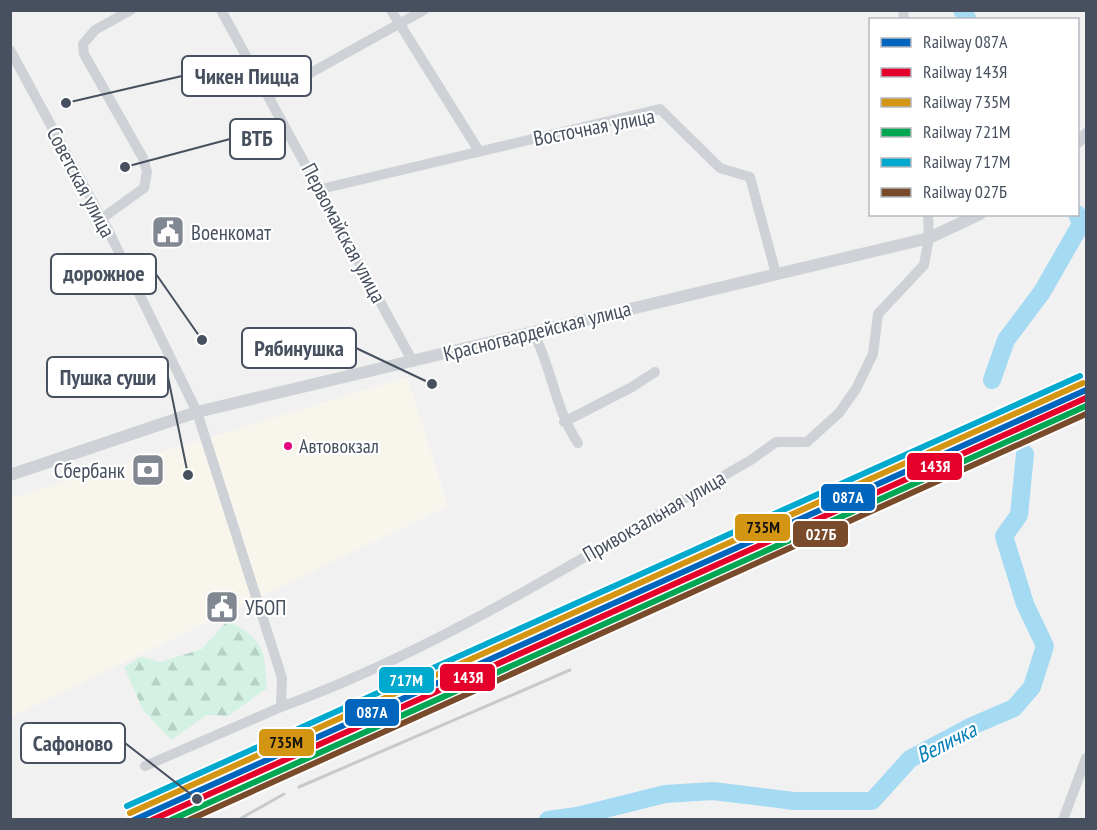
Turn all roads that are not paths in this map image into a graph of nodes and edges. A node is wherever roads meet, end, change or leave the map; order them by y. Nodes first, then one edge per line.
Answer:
1 (131, 10) edge
2 (221, 10) edge
3 (391, 10) edge
4 (424, 10) edge
5 (400, 25) junction
6 (10, 50) edge
7 (269, 96) junction
8 (479, 151) junction
9 (321, 189) junction
10 (928, 216) edge
11 (976, 216) edge
12 (101, 219) junction
13 (929, 238) junction
14 (776, 274) junction
15 (533, 332) junction
16 (413, 362) junction
17 (656, 372) dead end
18 (197, 412) junction
19 (564, 422) junction
20 (579, 443) dead end
21 (10, 475) edge
22 (281, 707) junction
23 (1086, 758) edge
24 (145, 766) dead end
25 (1063, 819) edge

1 - 12 street
2 - 7 street, Первомайская улица
3 - 5 street
4 - 5 street
5 - 7 street
5 - 8 street
6 - 12 street, Советская улица
7 - 9 street, Первомайская улица
8 - 9 street, Восточная улица
8 - 14 street, Восточная улица
9 - 16 street, Первомайская улица
10 - 13 street, Привокзальная улица
11 - 13 street, Красногвардейская улица
12 - 18 street, Советская улица
13 - 14 street, Красногвардейская улица
13 - 22 street, Привокзальная улица
14 - 15 street, Красногвардейская улица
15 - 16 street, Красногвардейская улица
15 - 19 street
16 - 18 street, Красногвардейская улица
17 - 19 street
18 - 21 street, Красногвардейская улица
18 - 22 street
19 - 20 street
22 - 24 street, Привокзальная улица
23 - 25 street

